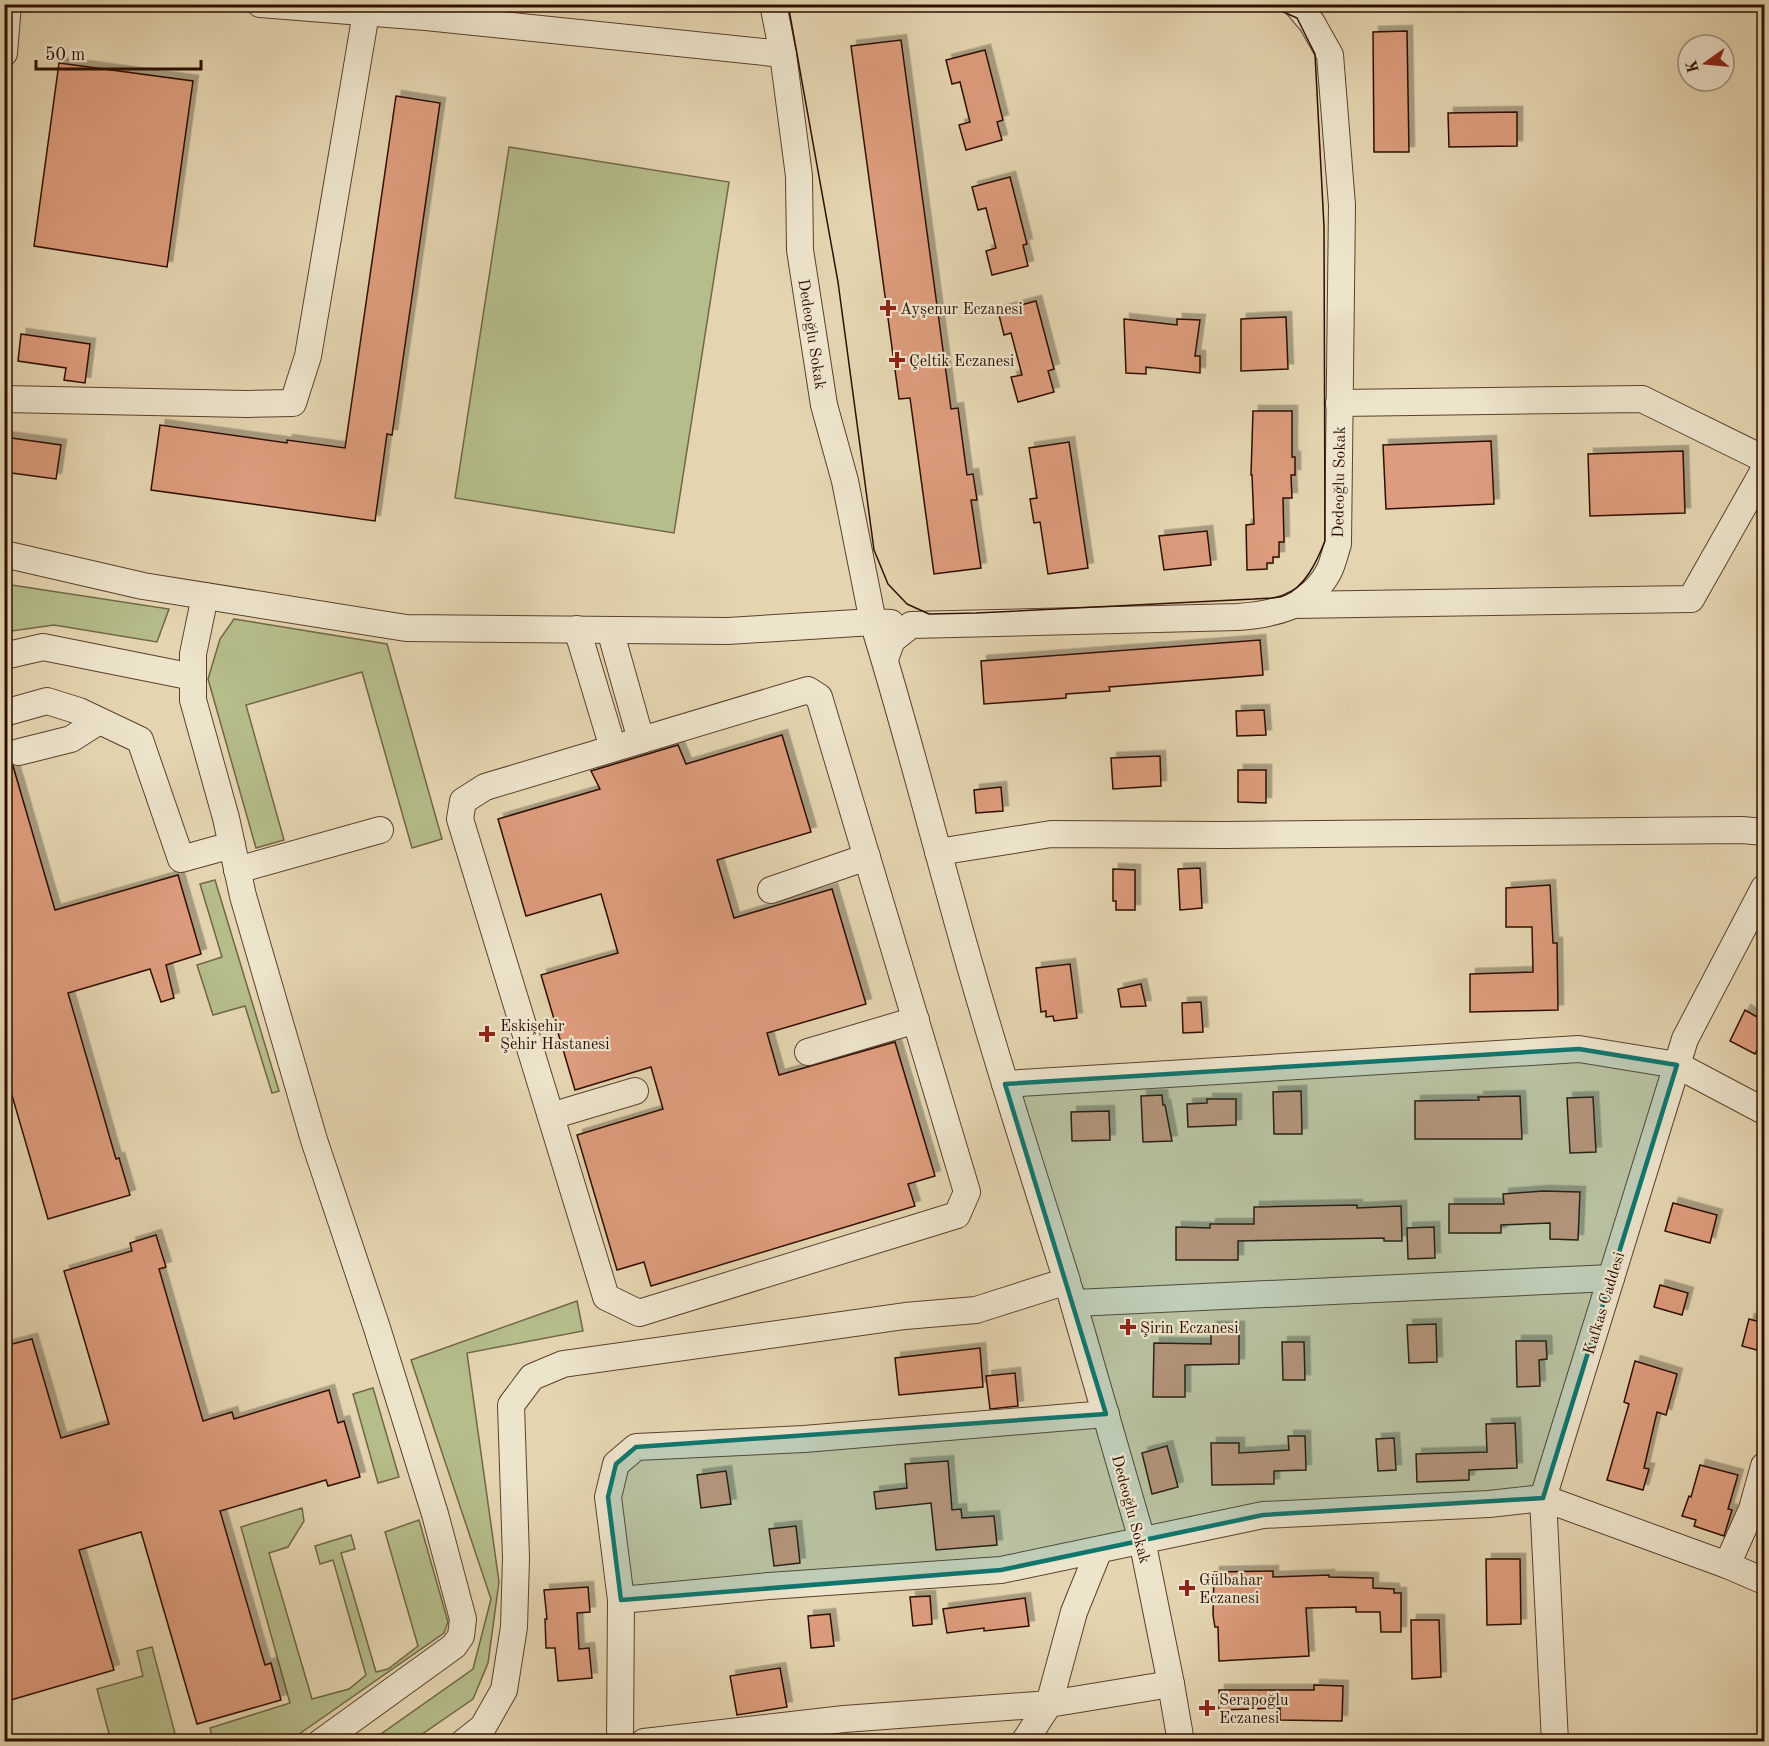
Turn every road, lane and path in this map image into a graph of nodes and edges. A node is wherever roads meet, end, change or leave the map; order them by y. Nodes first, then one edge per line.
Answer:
1 (8, 4) edge
2 (260, 4) edge
3 (773, 4) edge
4 (1296, 4) edge
5 (444, 12) edge
6 (366, 13) junction
7 (4, 53) edge
8 (783, 54) junction
9 (4, 399) edge
10 (1339, 403) junction
11 (1764, 459) edge
12 (1764, 470) edge
13 (4, 554) edge
14 (205, 596) junction
15 (1293, 605) junction
16 (873, 622) junction
17 (911, 625) junction
18 (577, 629) junction
19 (610, 630) junction
20 (4, 656) edge
21 (885, 659) junction
22 (193, 677) junction
23 (4, 713) edge
24 (99, 721) junction
25 (641, 740) junction
26 (613, 748) junction
27 (19, 752) dead end
28 (380, 830) dead end
29 (1764, 832) edge
30 (938, 852) junction
31 (234, 857) junction
32 (867, 857) junction
33 (1764, 888) edge
34 (771, 890) dead end
35 (916, 1020) junction
36 (808, 1052) dead end
37 (1677, 1065) junction
38 (1005, 1084) junction
39 (635, 1090) dead end
40 (1764, 1111) edge
41 (550, 1116) junction
42 (1611, 1278) junction
43 (1071, 1292) junction
44 (1106, 1414) junction
45 (1764, 1466) edge
46 (1543, 1498) junction
47 (1142, 1540) junction
48 (1099, 1550) junction
49 (1727, 1566) junction
50 (1764, 1581) edge
51 (621, 1600) junction
52 (1171, 1684) junction
53 (1049, 1704) junction
54 (844, 1719) junction
55 (321, 1742) edge
56 (464, 1742) edge
57 (620, 1742) edge
58 (644, 1742) edge
59 (825, 1742) edge
60 (1024, 1742) edge
61 (1181, 1742) edge
62 (1555, 1742) edge

1 - 7 street
2 - 6 street
3 - 8 street, Dedeoğlu Sokak
4 - 10 street, Dedeoğlu Sokak
5 - 6 street
5 - 8 street
6 - 9 street
8 - 16 street, Dedeoğlu Sokak
10 - 11 street
10 - 15 street, Dedeoğlu Sokak
12 - 15 street
13 - 14 street
14 - 18 street
14 - 22 street
15 - 17 street, Dedeoğlu Sokak
16 - 17 street, Dedeoğlu Sokak
16 - 19 street
16 - 21 street, Dedeoğlu Sokak
17 - 21 street
18 - 19 street
18 - 26 street
19 - 25 street
20 - 22 street
21 - 30 street, Dedeoğlu Sokak
22 - 31 street
23 - 24 street
24 - 27 street
24 - 31 street
25 - 26 street
25 - 32 street
26 - 41 street
28 - 31 street
29 - 30 street
30 - 38 street, Dedeoğlu Sokak
31 - 55 street
32 - 34 street
32 - 35 street
33 - 37 street, Kafkas Caddesi
35 - 36 street
35 - 41 street
37 - 38 street
37 - 40 street
37 - 42 street, Kafkas Caddesi
38 - 43 street, Dedeoğlu Sokak
39 - 41 street
42 - 43 street
42 - 46 street, Kafkas Caddesi
43 - 44 street, Dedeoğlu Sokak
43 - 56 street
44 - 47 street, Dedeoğlu Sokak
44 - 51 street
45 - 49 street
46 - 47 street
46 - 49 street
46 - 62 street, Kafkas Caddesi
47 - 48 street
47 - 52 street, Dedeoğlu Sokak
48 - 51 street
48 - 53 street
49 - 50 street
51 - 57 street
52 - 53 street
52 - 61 street, Dedeoğlu Sokak
53 - 54 street
53 - 60 street
54 - 58 street
54 - 59 street

